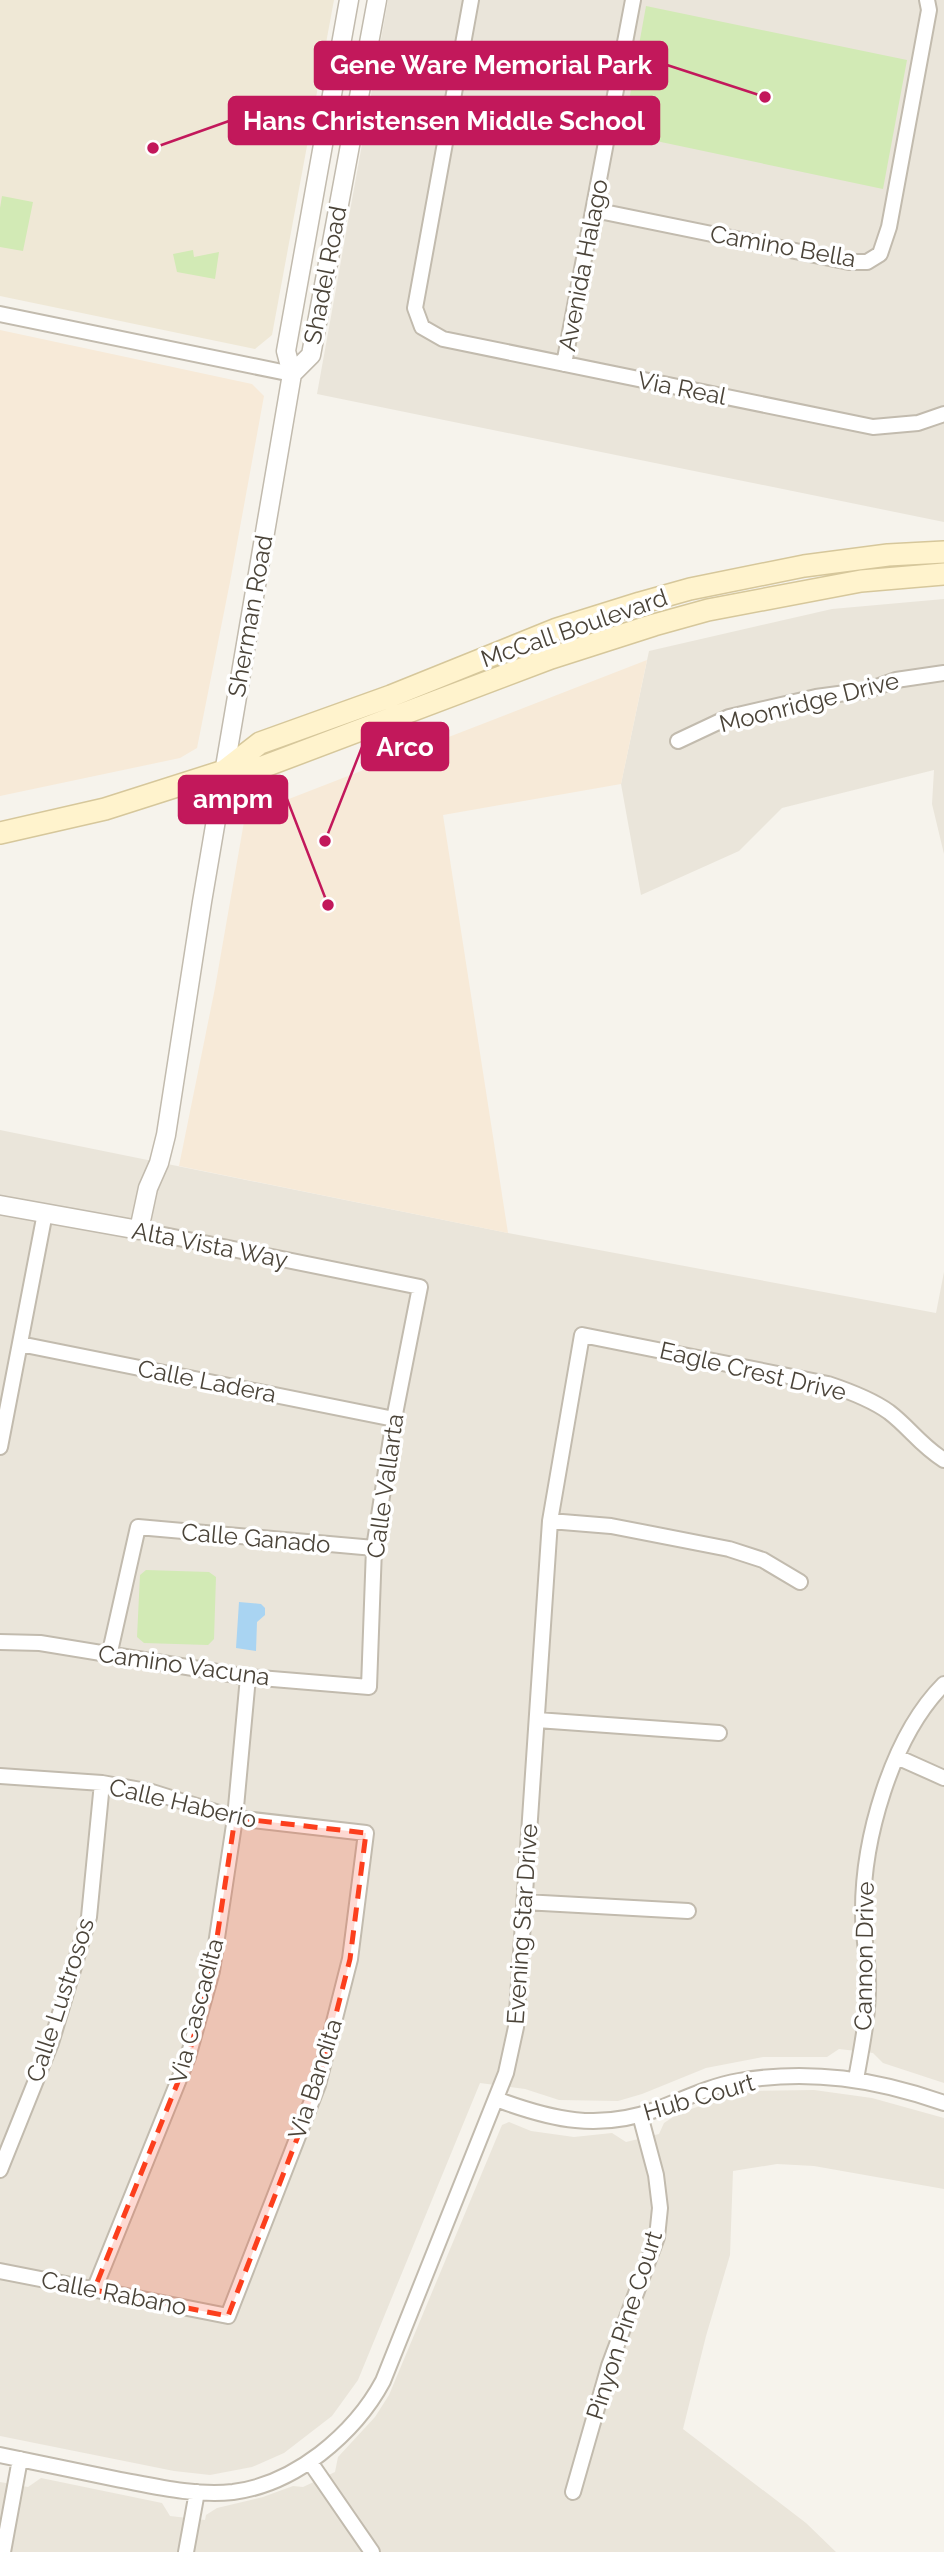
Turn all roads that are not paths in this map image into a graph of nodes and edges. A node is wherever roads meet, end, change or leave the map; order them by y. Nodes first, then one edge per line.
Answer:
1 (349, 0) edge
2 (377, 0) edge
3 (471, 0) edge
4 (633, 0) edge
5 (928, 0) edge
6 (594, 210) junction
7 (0, 314) edge
8 (564, 365) junction
9 (292, 374) junction
10 (944, 414) edge
11 (944, 552) edge
12 (944, 574) edge
13 (755, 575) junction
14 (603, 641) junction
15 (944, 673) edge
16 (678, 741) dead end
17 (224, 771) junction
18 (0, 834) edge
19 (0, 1205) edge
20 (45, 1213) junction
21 (139, 1230) junction
22 (420, 1287) joint
23 (582, 1335) joint
24 (20, 1344) junction
25 (394, 1419) junction
26 (0, 1447) edge
27 (944, 1460) edge
28 (550, 1521) junction
29 (374, 1548) junction
30 (800, 1582) dead end
31 (0, 1642) edge
32 (109, 1656) junction
33 (248, 1677) junction
34 (944, 1684) edge
35 (369, 1687) joint
36 (537, 1720) junction
37 (719, 1733) dead end
38 (897, 1758) junction
39 (0, 1776) edge
40 (944, 1778) edge
41 (102, 1783) junction
42 (234, 1818) junction
43 (366, 1833) joint
44 (524, 1902) junction
45 (688, 1912) dead end
46 (856, 2079) junction
47 (496, 2099) junction
48 (944, 2103) edge
49 (640, 2115) junction
50 (0, 2170) edge
51 (0, 2271) edge
52 (94, 2290) junction
53 (228, 2315) joint
54 (0, 2455) edge
55 (20, 2459) junction
56 (310, 2462) junction
57 (573, 2492) dead end
58 (197, 2493) junction
59 (3, 2552) edge
60 (186, 2552) edge
61 (372, 2552) edge

1 - 9 street, Sherman Road
2 - 9 street, Shadel Road
3 - 8 street, Via Real
4 - 6 street, Avenida Halago
5 - 6 street, Camino Bella
6 - 8 street, Avenida Halago
7 - 9 street, Shadel Road
8 - 10 street, Via Real
9 - 17 street, Sherman Road
11 - 13 main road, McCall Boulevard
12 - 14 main road, McCall Boulevard
13 - 14 main road
13 - 17 main road, McCall Boulevard
14 - 17 main road, McCall Boulevard
15 - 16 street, Moonridge Drive
17 - 18 main road, McCall Boulevard
17 - 21 street, Sherman Road
19 - 20 street, Alta Vista Way
20 - 21 street, Alta Vista Way
20 - 24 street
21 - 22 street, Alta Vista Way
22 - 25 street, Calle Vallarta
23 - 27 street, Eagle Crest Drive
23 - 28 street, Evening Star Drive
24 - 25 street, Calle Ladera
24 - 26 street
25 - 29 street, Calle Vallarta
28 - 30 street
28 - 36 street, Evening Star Drive
29 - 32 street, Calle Ganado
29 - 35 street, Calle Vallarta
31 - 32 street, Camino Vacuna
32 - 33 street, Camino Vacuna
33 - 35 street, Camino Vacuna
33 - 42 street, Via Cascadita
34 - 38 street, Cannon Drive
36 - 37 street
36 - 44 street, Evening Star Drive
38 - 40 street
38 - 46 street, Cannon Drive
39 - 41 street, Calle Haberio
41 - 42 street, Calle Haberio
41 - 50 street, Calle Lustrosos
42 - 43 street, Calle Haberio
42 - 52 street, Via Cascadita
43 - 53 street, Via Bandita
44 - 45 street
44 - 47 street, Evening Star Drive
46 - 48 street, Hub Court
46 - 49 street, Hub Court
47 - 49 street, Hub Court
47 - 56 street, Evening Star Drive
49 - 57 street, Pinyon Pine Court
51 - 52 street, Calle Rabano
52 - 53 street, Calle Rabano
54 - 55 street, Evening Star Drive
55 - 58 street, Evening Star Drive
55 - 59 street
56 - 58 street, Evening Star Drive
56 - 61 street
58 - 60 street

